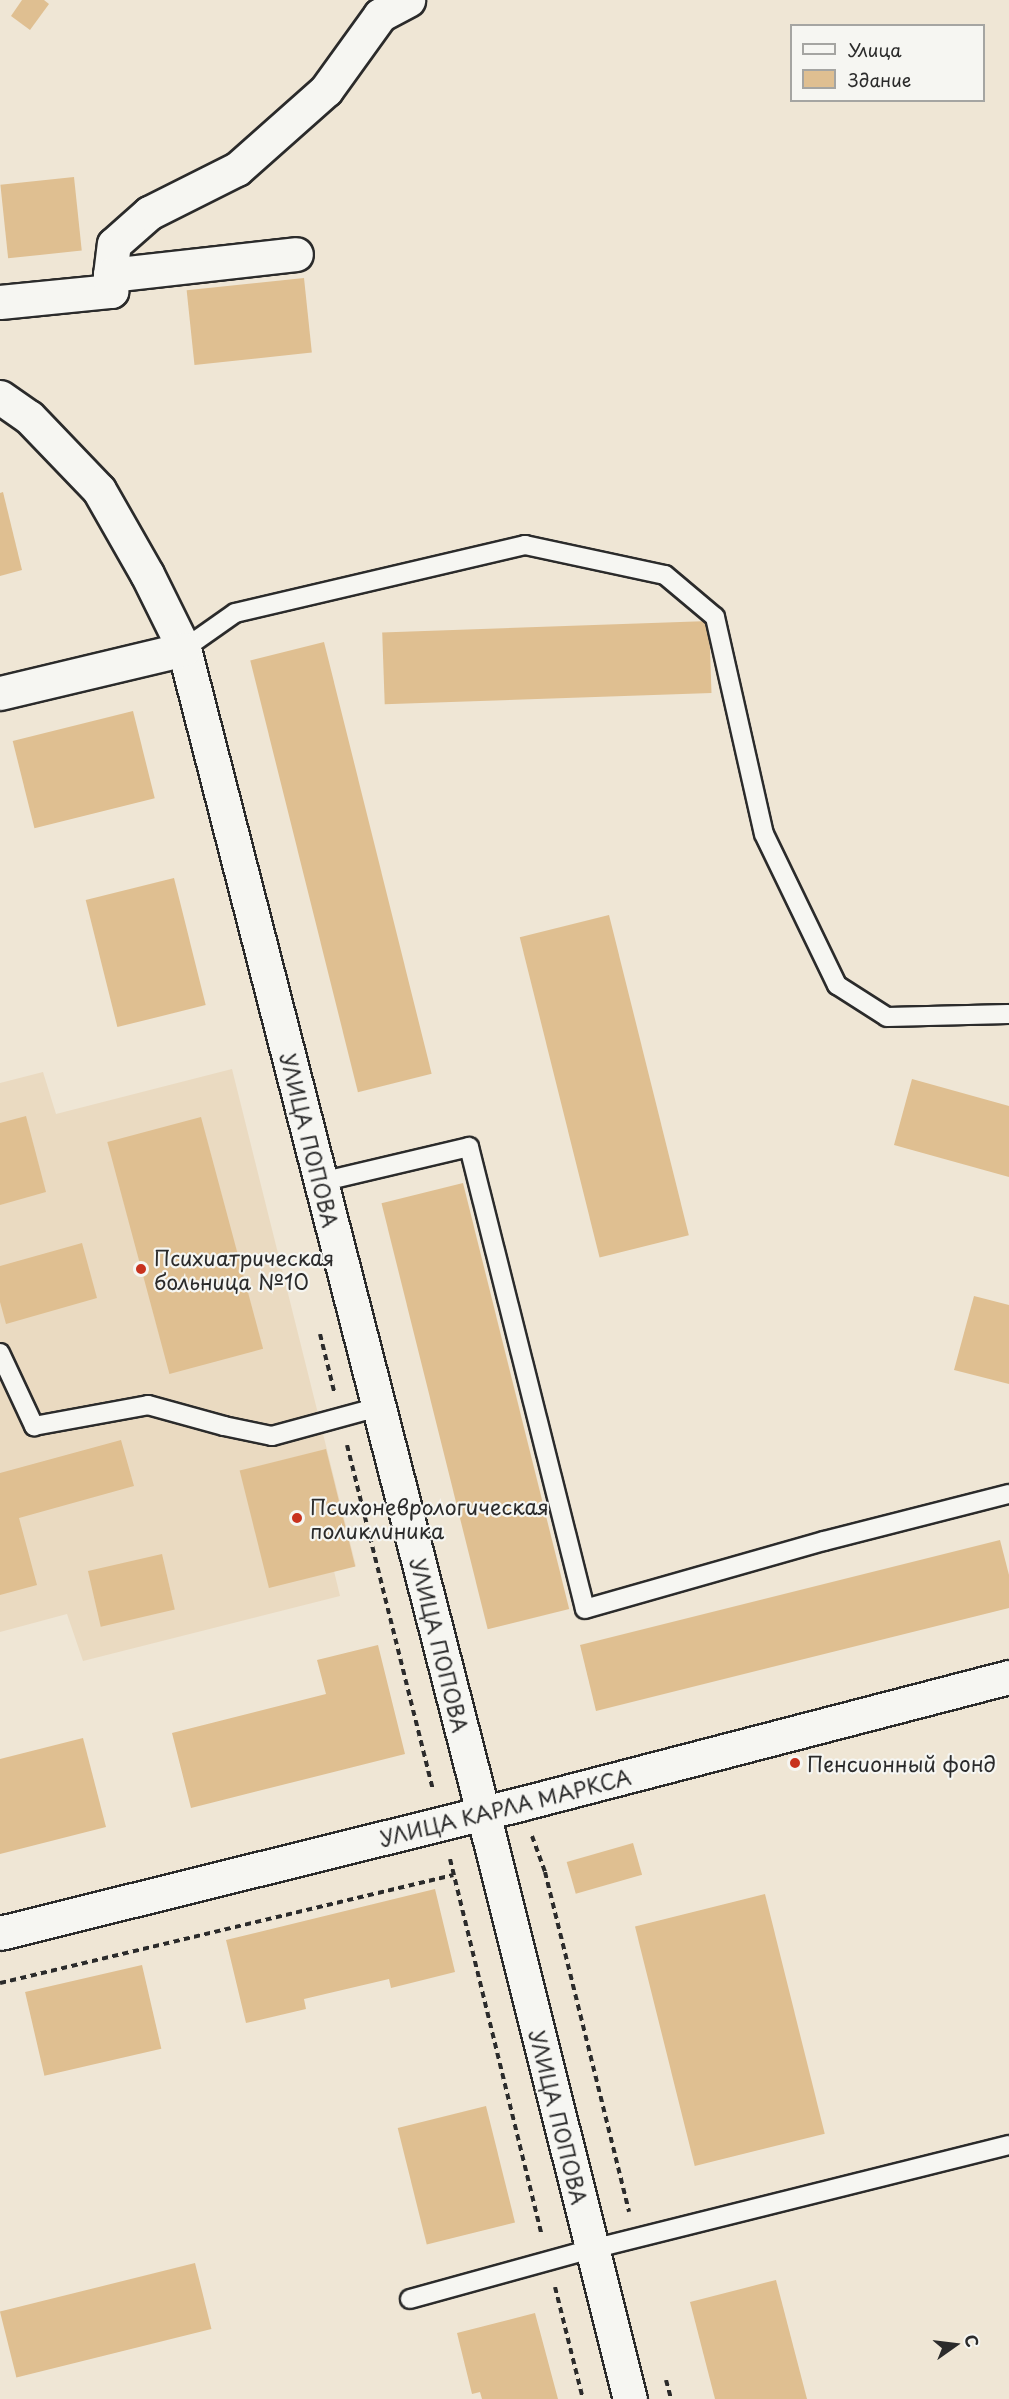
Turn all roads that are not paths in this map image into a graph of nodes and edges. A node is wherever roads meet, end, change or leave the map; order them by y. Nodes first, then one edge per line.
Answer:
1 (408, 0) edge
2 (296, 254) dead end
3 (110, 274) junction
4 (0, 302) edge
5 (0, 397) edge
6 (184, 649) junction
7 (0, 693) edge
8 (1009, 1014) edge
9 (321, 1182) junction
10 (0, 1353) edge
11 (379, 1407) junction
12 (1009, 1494) edge
13 (1009, 1677) edge
14 (483, 1814) junction
15 (0, 1933) edge
16 (1009, 2145) edge
17 (592, 2249) junction
18 (410, 2299) dead end
19 (630, 2399) edge

1 - 3 street
2 - 3 street
3 - 4 street
5 - 6 street, УЛИЦА ПОПОВА
6 - 7 street
6 - 8 lane
6 - 9 street, УЛИЦА ПОПОВА
9 - 11 street, УЛИЦА ПОПОВА
9 - 12 lane
10 - 11 lane
11 - 14 street, УЛИЦА ПОПОВА
13 - 14 street, УЛИЦА КАРЛА МАРКСА
14 - 15 street, УЛИЦА КАРЛА МАРКСА
14 - 17 street, УЛИЦА ПОПОВА
16 - 17 lane
17 - 18 lane
17 - 19 street, УЛИЦА ПОПОВА

